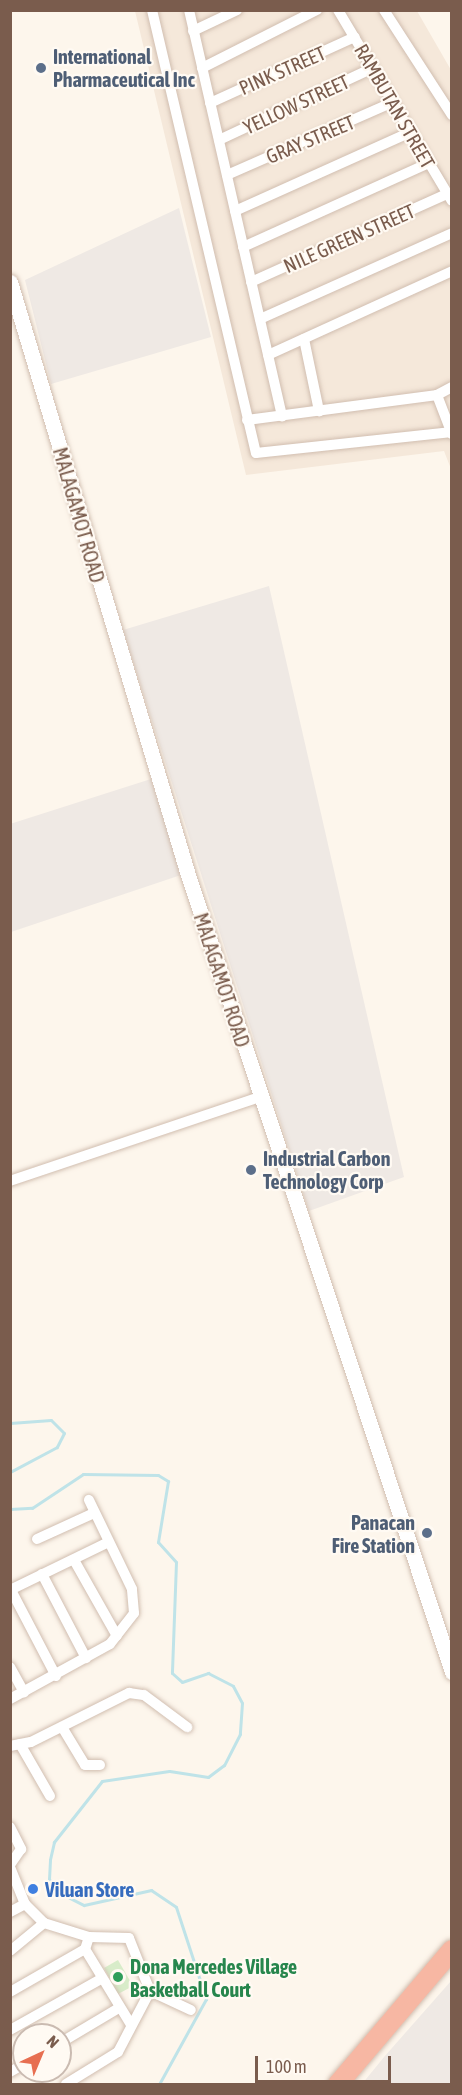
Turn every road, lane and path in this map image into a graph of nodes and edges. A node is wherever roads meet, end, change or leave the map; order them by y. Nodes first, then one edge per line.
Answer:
1 (152, 10) edge
2 (189, 10) edge
3 (237, 10) edge
4 (317, 10) edge
5 (338, 10) edge
6 (384, 10) edge
7 (193, 31) junction
8 (355, 37) junction
9 (202, 68) junction
10 (373, 68) junction
11 (393, 102) junction
12 (210, 103) junction
13 (452, 115) edge
14 (411, 132) junction
15 (219, 140) junction
16 (429, 163) junction
17 (226, 175) junction
18 (449, 198) edge
19 (235, 211) junction
20 (452, 233) edge
21 (243, 248) junction
22 (452, 271) edge
23 (10, 282) edge
24 (251, 282) junction
25 (260, 319) junction
26 (304, 339) junction
27 (268, 355) junction
28 (452, 387) edge
29 (437, 395) junction
30 (319, 411) junction
31 (282, 416) junction
32 (247, 420) junction
33 (451, 432) edge
34 (260, 1096) junction
35 (10, 1181) edge
36 (89, 1500) dead end
37 (94, 1514) junction
38 (37, 1539) dead end
39 (107, 1543) junction
40 (74, 1560) junction
41 (42, 1575) junction
42 (11, 1590) edge
43 (117, 1636) junction
44 (86, 1658) junction
45 (10, 1667) edge
46 (452, 1672) edge
47 (56, 1676) junction
48 (24, 1692) junction
49 (10, 1699) edge
50 (62, 1727) junction
51 (187, 1727) dead end
52 (15, 1745) edge
53 (100, 1765) dead end
54 (50, 1796) dead end
55 (10, 1827) edge
56 (10, 1866) edge
57 (25, 1904) junction
58 (10, 1911) edge
59 (44, 1923) junction
60 (89, 1937) junction
61 (85, 1949) junction
62 (452, 1950) edge
63 (10, 1951) edge
64 (101, 1978) junction
65 (150, 1991) junction
66 (10, 1992) edge
67 (117, 2009) junction
68 (191, 2010) dead end
69 (130, 2023) junction
70 (10, 2030) edge
71 (72, 2036) edge
72 (84, 2080) edge
73 (66, 2085) edge
74 (338, 2085) edge

1 - 32 street
2 - 7 street
3 - 7 street
4 - 9 street
5 - 8 street, RAMBUTAN STREET
6 - 13 street
7 - 9 street
8 - 10 street, RAMBUTAN STREET
8 - 12 street, PINK STREET
9 - 12 street
10 - 11 street, RAMBUTAN STREET
10 - 15 street, YELLOW STREET
11 - 14 street, RAMBUTAN STREET
11 - 17 street, GRAY STREET
12 - 15 street
14 - 16 street, RAMBUTAN STREET
14 - 19 street
15 - 17 street
16 - 18 street, RAMBUTAN STREET
16 - 21 street
17 - 19 street
18 - 24 street, NILE GREEN STREET
19 - 21 street
20 - 25 street
21 - 24 street
22 - 26 street
23 - 34 street, MALAGAMOT ROAD
24 - 25 street
25 - 27 street
26 - 27 street
26 - 30 street
27 - 31 street
28 - 29 street
29 - 30 street
29 - 33 street
30 - 31 street
31 - 32 street
32 - 33 street
34 - 35 street
34 - 46 street, MALAGAMOT ROAD
36 - 37 street
37 - 38 street
37 - 39 street
39 - 40 street
39 - 43 street
40 - 41 street
40 - 43 street
41 - 42 street
41 - 44 street
42 - 47 street
43 - 44 street
44 - 47 street
45 - 48 street
47 - 48 street
48 - 49 street
50 - 51 street
50 - 52 street
50 - 53 street
52 - 54 street
55 - 56 street
56 - 57 street
57 - 58 street
57 - 59 street
59 - 60 street
59 - 63 street
60 - 61 street
60 - 65 street
61 - 64 street
61 - 66 street
62 - 74 highway
64 - 67 street
64 - 70 street
65 - 68 street
65 - 69 street
67 - 69 street
67 - 71 street
69 - 72 street
72 - 73 street

